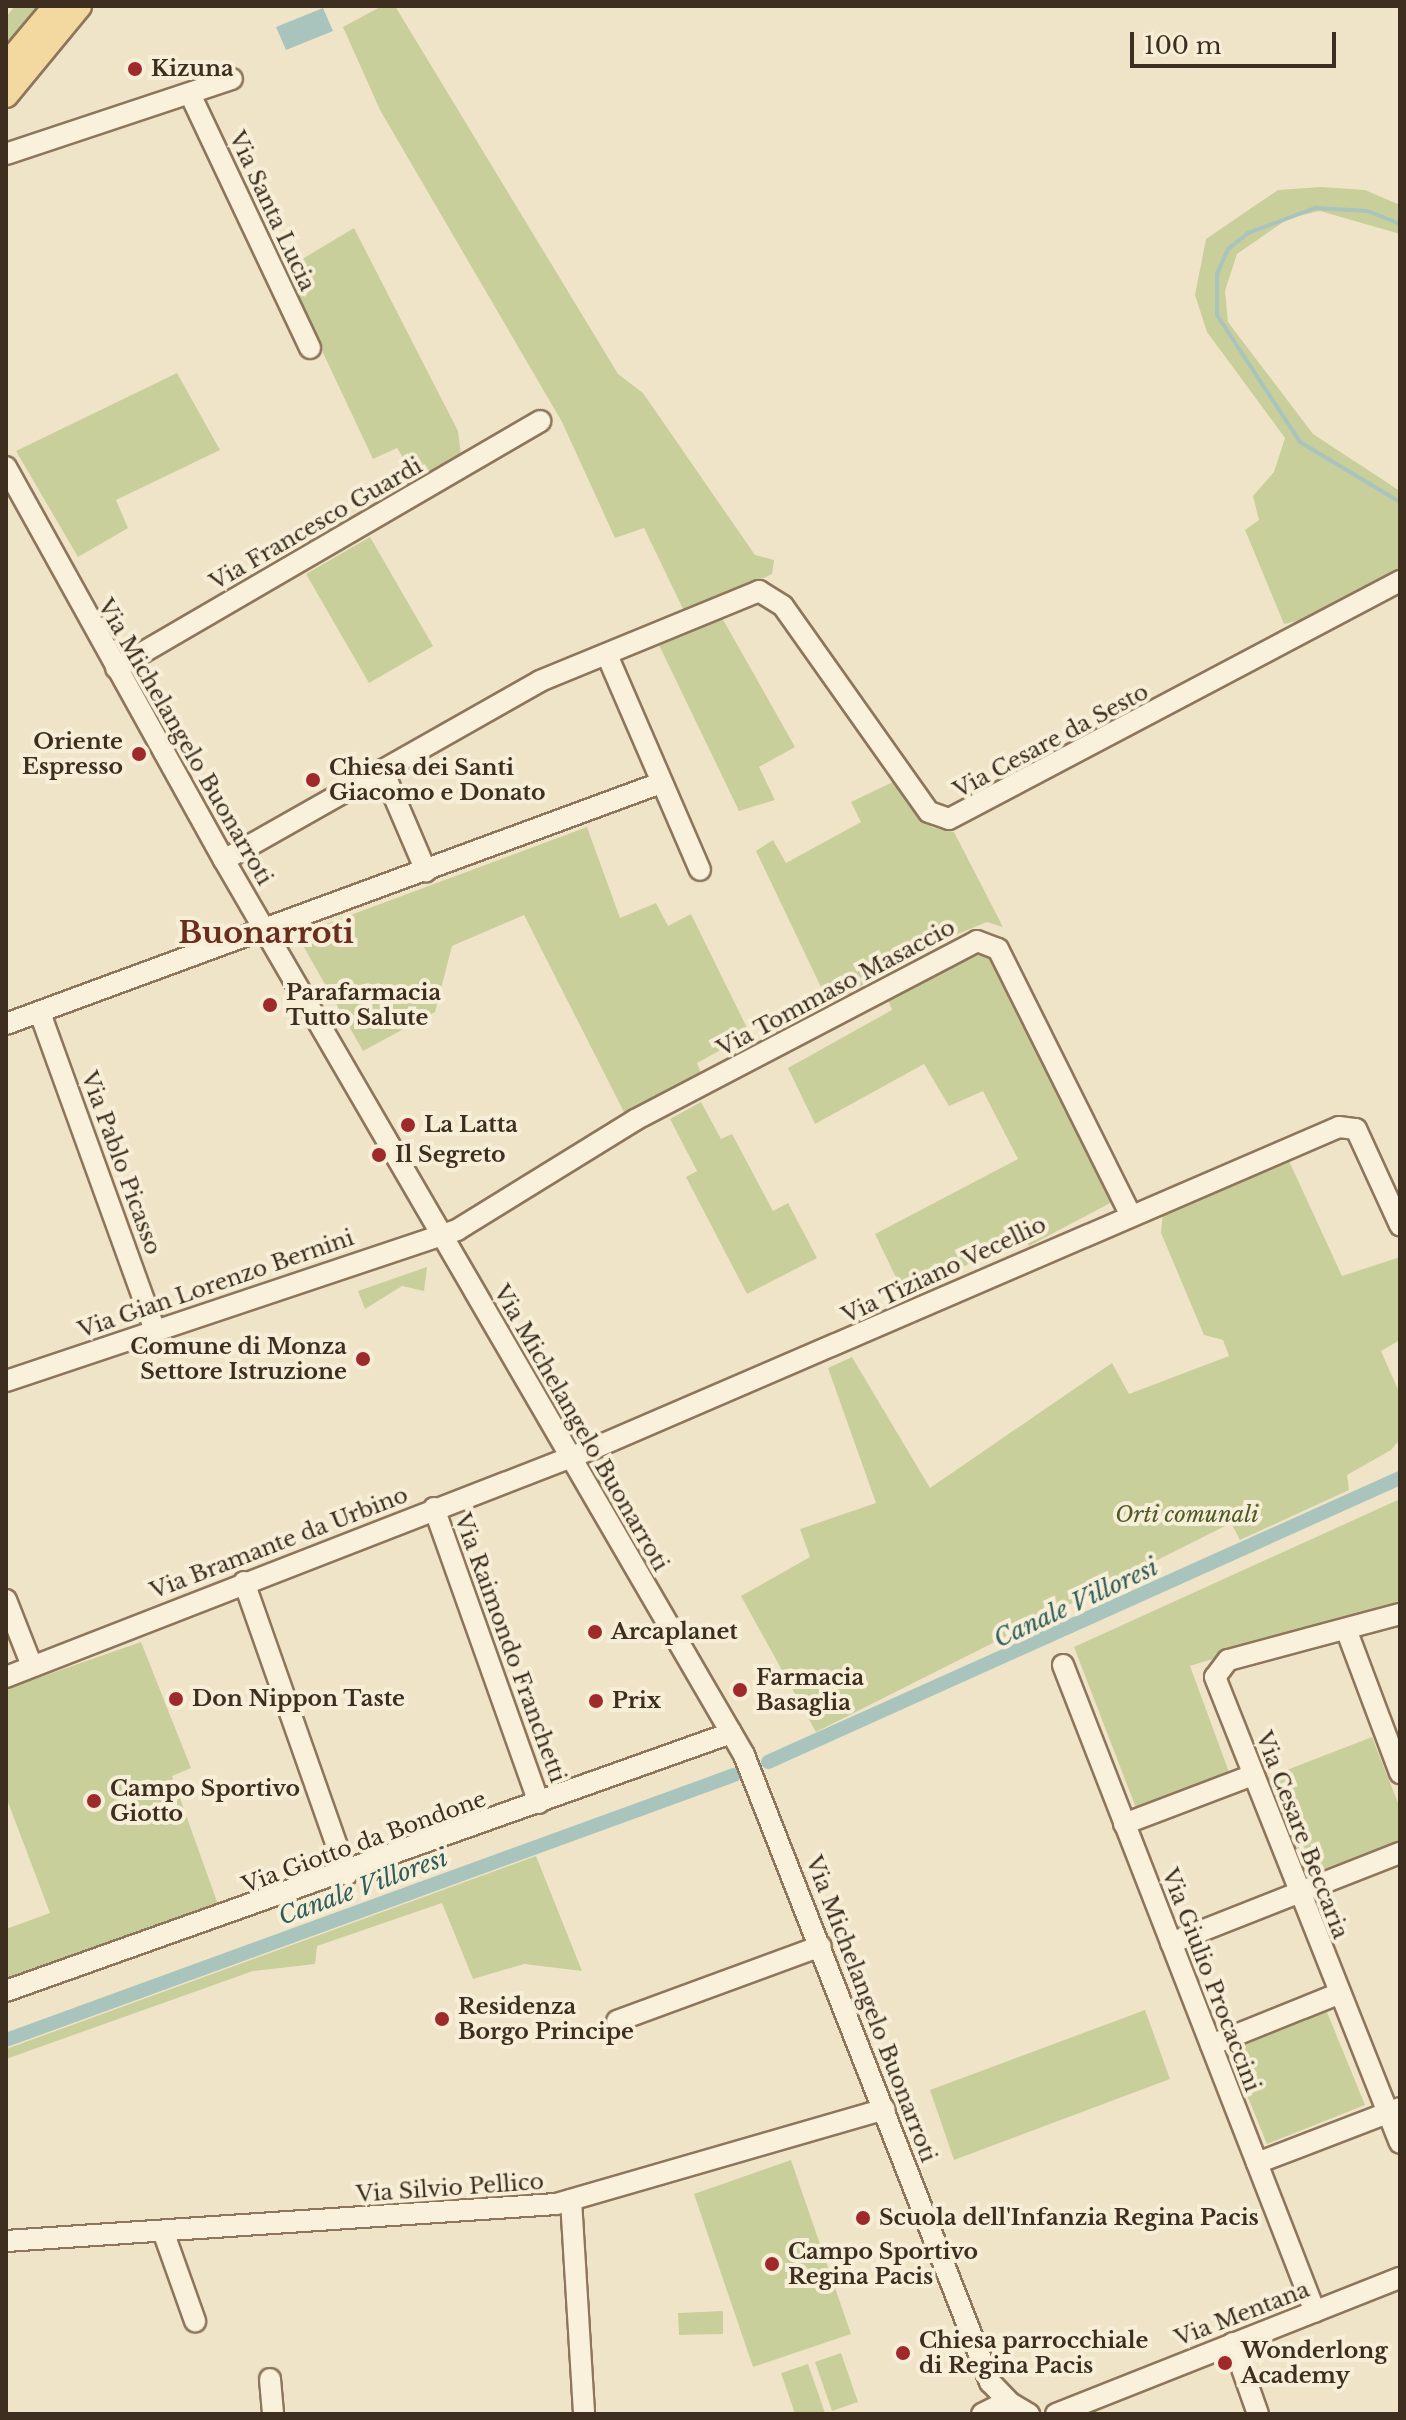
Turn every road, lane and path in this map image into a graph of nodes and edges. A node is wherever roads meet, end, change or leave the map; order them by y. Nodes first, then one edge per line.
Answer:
1 (56, 6) edge
2 (79, 6) edge
3 (6, 66) edge
4 (232, 79) dead end
5 (190, 94) junction
6 (6, 95) edge
7 (6, 154) edge
8 (310, 348) dead end
9 (540, 421) dead end
10 (6, 467) edge
11 (6, 493) edge
12 (41, 540) junction
13 (1400, 581) edge
14 (607, 655) junction
15 (116, 668) junction
16 (384, 773) junction
17 (658, 784) junction
18 (224, 860) junction
19 (700, 870) dead end
20 (426, 871) junction
21 (265, 931) junction
22 (40, 1013) junction
23 (6, 1023) edge
24 (1129, 1212) junction
25 (1400, 1225) edge
26 (443, 1234) junction
27 (155, 1331) junction
28 (6, 1381) edge
29 (570, 1458) junction
30 (434, 1508) junction
31 (244, 1582) junction
32 (6, 1600) edge
33 (1400, 1614) edge
34 (1346, 1629) junction
35 (1063, 1665) dead end
36 (32, 1666) junction
37 (6, 1677) edge
38 (731, 1733) junction
39 (1400, 1773) edge
40 (1253, 1775) junction
41 (539, 1803) junction
42 (1124, 1824) junction
43 (1400, 1853) edge
44 (347, 1874) junction
45 (1299, 1892) junction
46 (1171, 1943) junction
47 (821, 1946) junction
48 (9, 1991) edge
49 (1338, 1994) junction
50 (617, 2021) dead end
51 (1211, 2045) junction
52 (885, 2109) junction
53 (1392, 2111) edge
54 (1400, 2143) edge
55 (1257, 2163) junction
56 (571, 2200) junction
57 (163, 2231) junction
58 (6, 2241) edge
59 (1400, 2278) edge
60 (1315, 2312) junction
61 (195, 2321) dead end
62 (1233, 2343) junction
63 (270, 2379) dead end
64 (990, 2382) junction
65 (1022, 2409) edge
66 (984, 2412) edge
67 (1057, 2413) edge
68 (273, 2414) edge
69 (584, 2414) edge
70 (1258, 2414) edge

1 - 3 main road
2 - 6 main road
4 - 5 street
5 - 7 street
5 - 8 street, Via Santa Lucia
9 - 15 street, Via Francesco Guardi
10 - 12 street, Via Michelangelo Buonarroti
11 - 12 street, Via Michelangelo Buonarroti
12 - 15 street, Via Michelangelo Buonarroti
13 - 14 street, Via Cesare da Sesto
14 - 16 street
14 - 17 street
15 - 18 street, Via Michelangelo Buonarroti
16 - 18 street
16 - 20 street
17 - 19 street
17 - 20 street
18 - 21 street, Via Michelangelo Buonarroti
20 - 21 street
21 - 22 street
21 - 26 street, Via Michelangelo Buonarroti
22 - 23 street
22 - 27 street, Via Pablo Picasso
24 - 25 street, Via Tiziano Vecellio
24 - 26 street, Via Tommaso Masaccio
24 - 29 street, Via Tiziano Vecellio
26 - 27 street, Via Gian Lorenzo Bernini
26 - 29 street, Via Michelangelo Buonarroti
27 - 28 street, Via Gian Lorenzo Bernini
29 - 30 street, Via Bramante da Urbino
29 - 38 street, Via Michelangelo Buonarroti
30 - 31 street, Via Bramante da Urbino
30 - 41 street, Via Raimondo Franchetti
31 - 36 street, Via Bramante da Urbino
31 - 44 street
32 - 36 street
33 - 34 street
34 - 39 street
34 - 40 street, Via Cesare Beccaria
35 - 42 street, Via Giulio Procaccini
36 - 37 street, Via Bramante da Urbino
38 - 41 street, Via Giotto da Bondone
38 - 47 street, Via Michelangelo Buonarroti
40 - 42 street
40 - 45 street, Via Cesare Beccaria
41 - 44 street, Via Giotto da Bondone
42 - 46 street, Via Giulio Procaccini
43 - 45 street
44 - 48 street, Via Giotto da Bondone
45 - 46 street
45 - 49 street, Via Cesare Beccaria
46 - 51 street, Via Giulio Procaccini
47 - 50 street
47 - 52 street, Via Michelangelo Buonarroti
49 - 51 street
49 - 53 street, Via Cesare Beccaria
51 - 55 street, Via Giulio Procaccini
52 - 56 street, Via Silvio Pellico
52 - 64 street, Via Michelangelo Buonarroti
53 - 54 street, Via Cesare Beccaria
53 - 55 street
55 - 60 street, Via Giulio Procaccini
56 - 57 street, Via Silvio Pellico
56 - 69 street
57 - 58 street, Via Silvio Pellico
57 - 61 street
59 - 60 street, Via Mentana
60 - 62 street, Via Mentana
62 - 67 street, Via Mentana
62 - 70 street
63 - 68 street
64 - 65 street, Via Michelangelo Buonarroti
64 - 66 street, Via Michelangelo Buonarroti
65 - 66 street
65 - 67 street, Via Mentana

